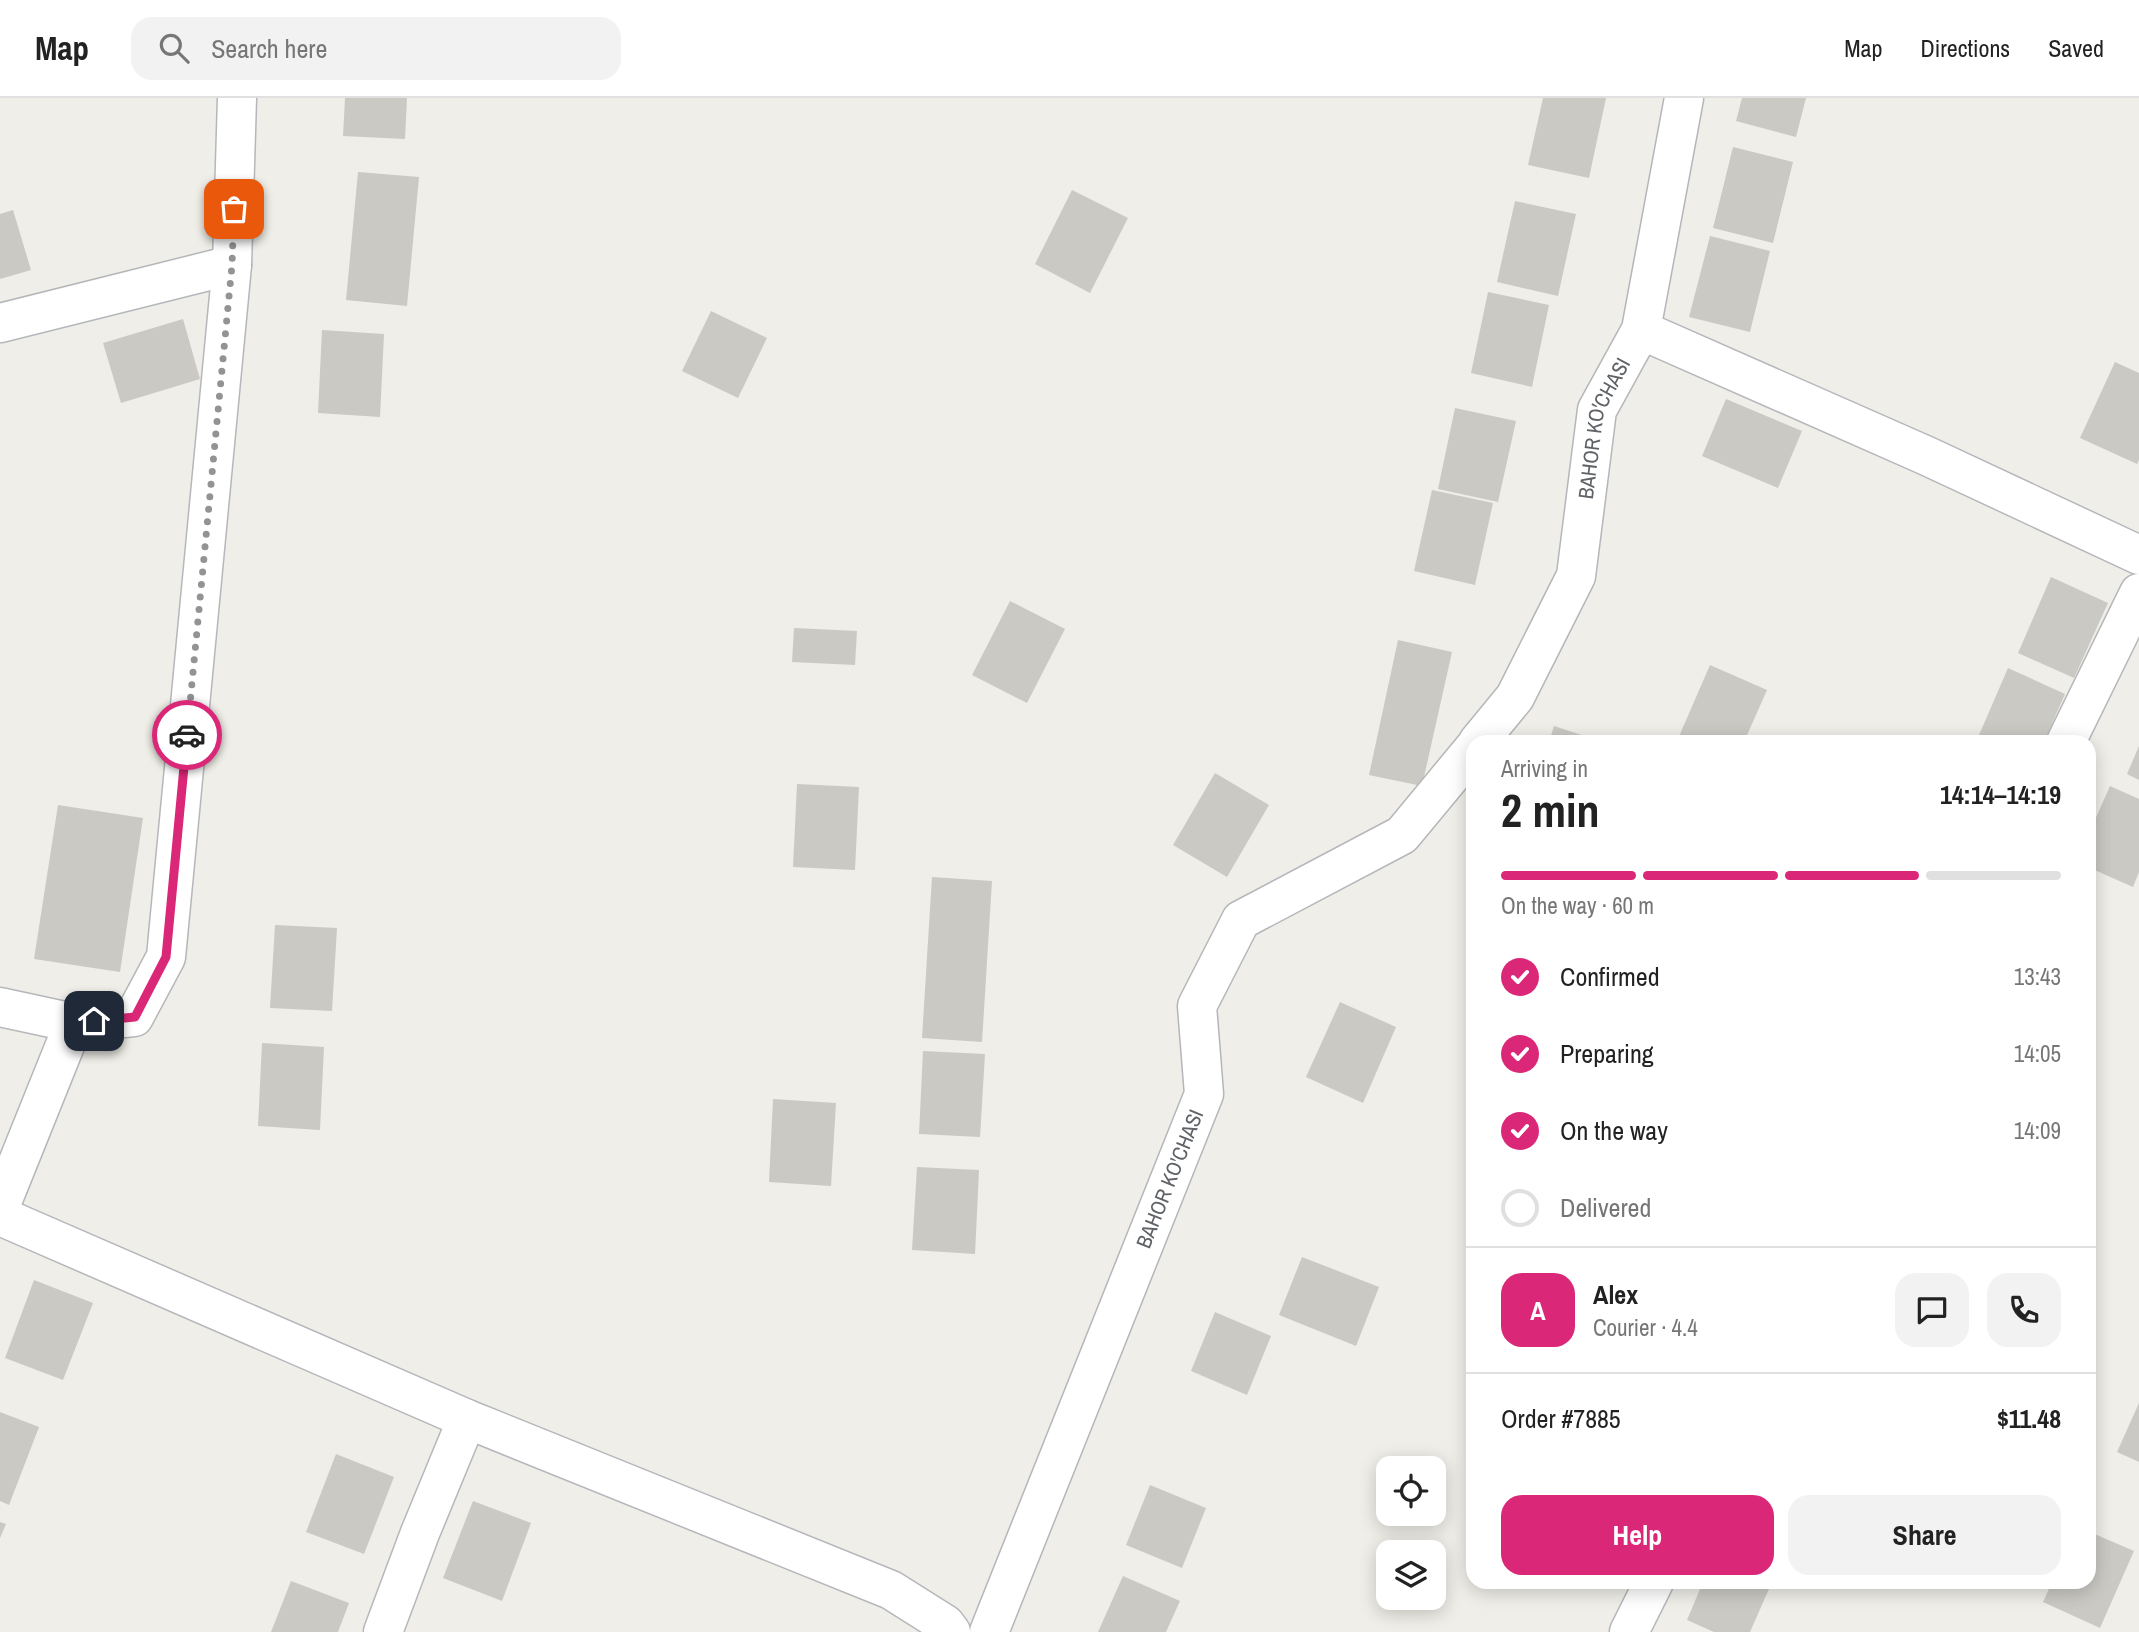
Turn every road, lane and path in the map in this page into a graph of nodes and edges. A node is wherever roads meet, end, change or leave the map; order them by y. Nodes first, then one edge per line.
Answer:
1 (237, 98) edge
2 (1684, 98) edge
3 (232, 265) junction
4 (0, 323) edge
5 (1641, 330) junction
6 (2139, 555) edge
7 (2139, 593) edge
8 (1484, 735) edge
9 (2069, 735) edge
10 (1466, 758) edge
11 (0, 1007) edge
12 (74, 1023) junction
13 (0, 1207) edge
14 (0, 1216) edge
15 (467, 1419) junction
16 (1650, 1589) edge
17 (383, 1632) edge
18 (951, 1632) edge
19 (989, 1632) edge
20 (1629, 1632) edge

1 - 3 street
2 - 5 street, BAHOR KO'CHASI
3 - 4 street
3 - 12 street
5 - 6 street
5 - 8 street, BAHOR KO'CHASI
7 - 9 street
10 - 19 street, BAHOR KO'CHASI
11 - 12 street
12 - 13 street
14 - 15 street
15 - 17 street
15 - 18 street
16 - 20 street

